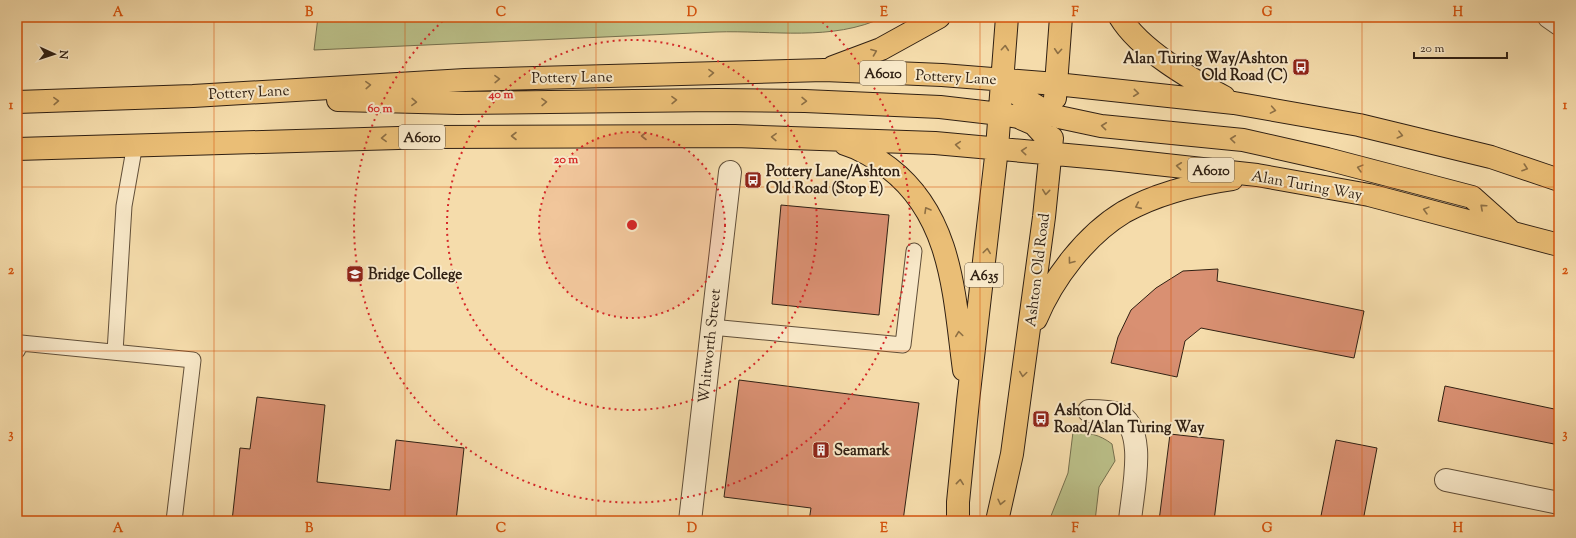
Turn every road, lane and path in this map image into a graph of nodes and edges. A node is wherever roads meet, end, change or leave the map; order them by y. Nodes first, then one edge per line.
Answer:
1 (939, 17) edge
2 (1007, 17) edge
3 (1061, 17) edge
4 (1120, 17) edge
5 (1549, 17) edge
6 (1559, 24) edge
7 (824, 70) junction
8 (1002, 79) junction
9 (1056, 84) junction
10 (193, 96) junction
11 (17, 102) edge
12 (1234, 103) junction
13 (1000, 114) junction
14 (1054, 116) junction
15 (827, 138) junction
16 (135, 144) junction
17 (997, 148) junction
18 (17, 150) edge
19 (1051, 153) junction
20 (730, 172) dead end
21 (1257, 175) junction
22 (1559, 180) edge
23 (1512, 232) junction
24 (1559, 245) edge
25 (914, 251) dead end
26 (711, 327) junction
27 (1029, 335) junction
28 (17, 351) edge
29 (115, 352) junction
30 (968, 401) junction
31 (1089, 410) dead end
32 (1446, 480) dead end
33 (1559, 503) edge
34 (174, 521) edge
35 (690, 521) edge
36 (958, 521) edge
37 (997, 521) edge
38 (1130, 521) edge

7 -> 1 highway
8 -> 2 highway, A635
3 -> 9 highway, Ashton Old Road
4 - 12 highway
5 - 6 street
7 - 8 highway, Pottery Lane / A6010
10 -> 7 highway, Pottery Lane / A6010
8 - 9 highway, Pottery Lane / A6010
8 - 13 highway, A635
8 - 14 highway
9 -> 12 highway, A6010
9 - 14 highway, Ashton Old Road
11 -> 10 highway, Pottery Lane / A6010
10 -> 13 highway
12 -> 22 highway, A6010
13 - 17 highway, A635
13 - 19 highway
14 - 19 highway, Ashton Old Road
23 -> 14 highway
15 -> 16 highway, A6010
17 -> 15 highway, A6010
30 -> 15 highway
16 - 18 highway, A6010
16 - 29 lane
19 -> 17 highway, A6010
30 -> 17 highway, A635
21 -> 19 highway, Alan Turing Way / A6010
19 -> 27 highway, Ashton Old Road
20 - 26 street, Whitworth Street
23 -> 21 highway, Alan Turing Way / A6010
21 -> 27 highway
23 - 24 highway, Alan Turing Way / A6010
25 - 26 lane
26 - 35 street, Whitworth Street
27 -> 37 highway, Ashton Old Road
28 - 29 lane
29 - 34 lane
36 -> 30 highway, A635
31 - 38 street
32 - 33 street

